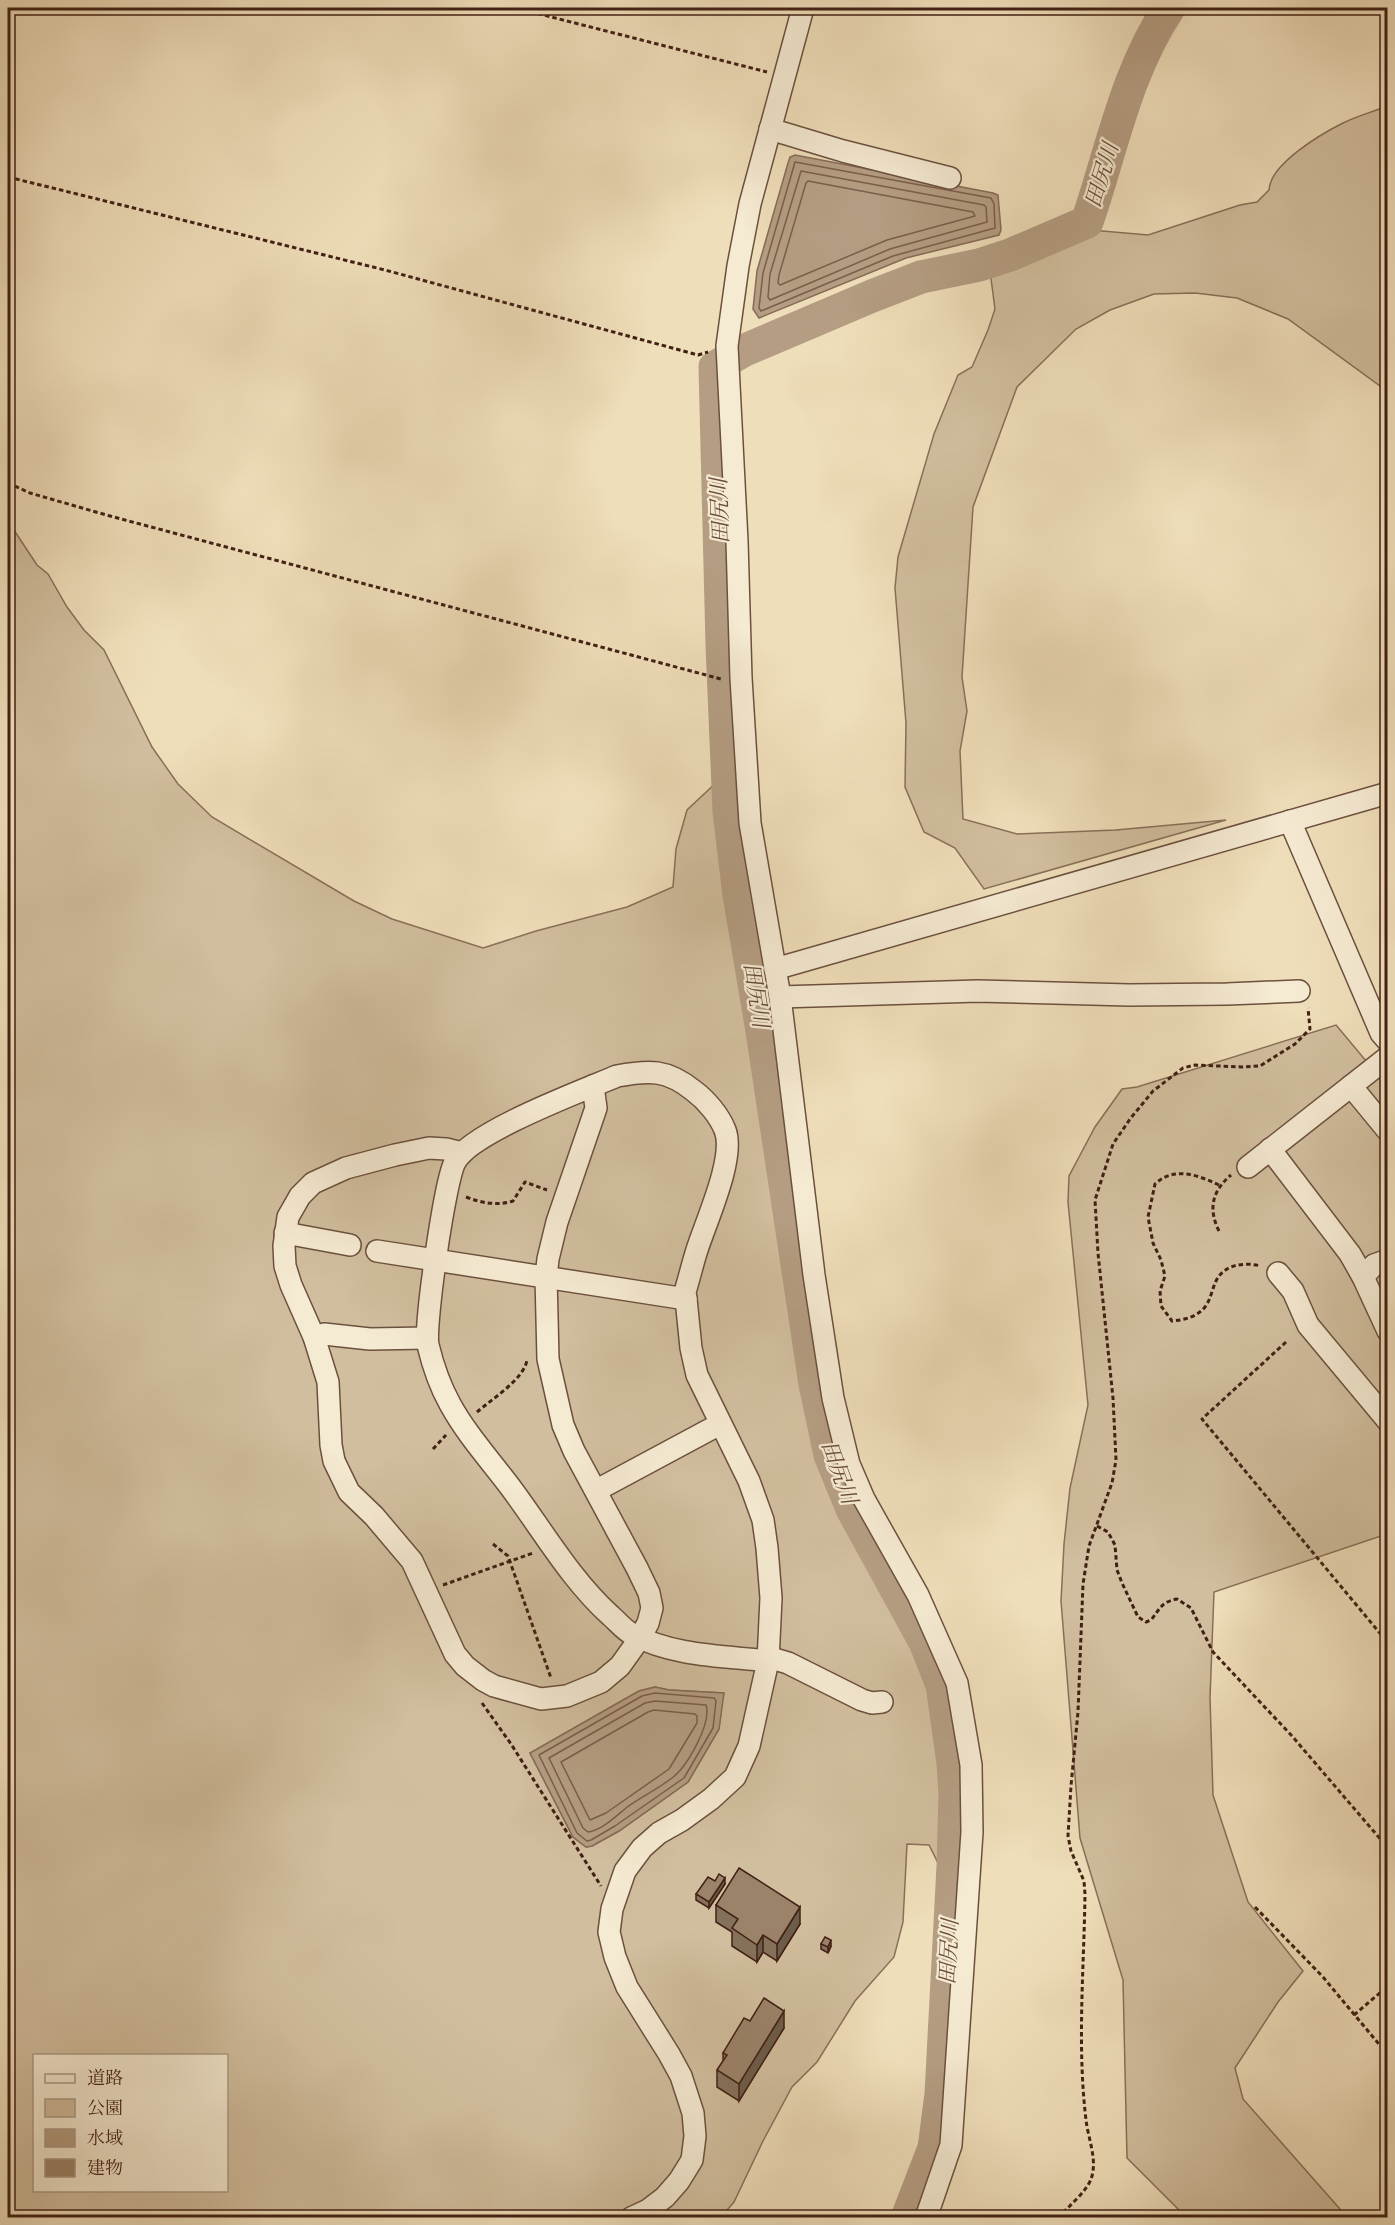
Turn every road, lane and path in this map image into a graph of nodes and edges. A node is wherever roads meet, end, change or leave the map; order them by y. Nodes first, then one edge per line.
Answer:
1 (516, 8) edge
2 (803, 8) edge
3 (783, 76) junction
4 (770, 129) junction
5 (8, 177) edge
6 (950, 178) dead end
7 (727, 346) junction
8 (8, 483) edge
9 (741, 678) junction
10 (1388, 793) edge
11 (1290, 821) junction
12 (775, 969) junction
13 (1299, 991) joint
14 (780, 997) junction
15 (1388, 1041) edge
16 (1388, 1057) edge
17 (593, 1086) junction
18 (1351, 1086) junction
19 (1388, 1131) edge
20 (1270, 1149) junction
21 (462, 1153) junction
22 (1248, 1167) joint
23 (1219, 1185) junction
24 (447, 1191) junction
25 (565, 1196) junction
26 (1220, 1232) dead end
27 (285, 1233) junction
28 (350, 1245) dead end
29 (377, 1251) dead end
30 (1388, 1260) edge
31 (437, 1261) junction
32 (1278, 1273) joint
33 (546, 1277) junction
34 (1364, 1277) junction
35 (686, 1299) junction
36 (1388, 1331) edge
37 (314, 1337) junction
38 (427, 1338) junction
39 (1286, 1342) dead end
40 (529, 1351) dead end
41 (1388, 1421) edge
42 (462, 1424) junction
43 (720, 1424) junction
44 (597, 1490) junction
45 (1097, 1526) junction
46 (493, 1544) dead end
47 (551, 1545) junction
48 (511, 1563) junction
49 (426, 1591) junction
50 (640, 1638) junction
51 (1388, 1643) edge
52 (768, 1659) junction
53 (557, 1697) junction
54 (478, 1699) dead end
55 (882, 1702) dead end
56 (1388, 1848) edge
57 (614, 1901) junction
58 (1255, 1907) dead end
59 (1388, 1986) edge
60 (1354, 2015) junction
61 (1388, 2055) edge
62 (631, 2217) edge
63 (926, 2217) edge
64 (1058, 2217) edge

1 - 3 path
2 - 3 street
3 - 4 street
4 - 6 street
4 - 7 street
5 - 7 path
7 - 9 street
8 - 9 path
9 - 12 street
10 - 11 street
11 - 12 street
11 - 15 street
12 - 14 street
13 - 14 street
13 - 45 path
14 - 63 street
16 - 18 street
17 - 21 street
17 - 25 street
17 - 35 street
18 - 19 street
18 - 20 street
20 - 22 street
20 - 34 street
21 - 24 street
21 - 27 street
22 - 23 path
23 - 26 path
23 - 32 path
24 - 25 path
24 - 31 street
25 - 33 street
27 - 28 street
27 - 37 street
29 - 31 street
30 - 34 street
31 - 33 street
31 - 38 street
32 - 41 street
33 - 35 street
33 - 44 street
34 - 36 street
35 - 43 street
37 - 38 street
37 - 49 street
38 - 42 street
39 - 51 path
40 - 42 path
42 - 47 street
43 - 44 street
43 - 52 street
44 - 50 street
45 - 56 path
45 - 64 path
46 - 48 path
47 - 48 path
47 - 50 street
48 - 49 path
48 - 53 path
49 - 53 street
50 - 52 street
50 - 53 street
52 - 55 street
52 - 57 street
54 - 57 path
57 - 62 street
58 - 60 path
59 - 60 path
60 - 61 path

